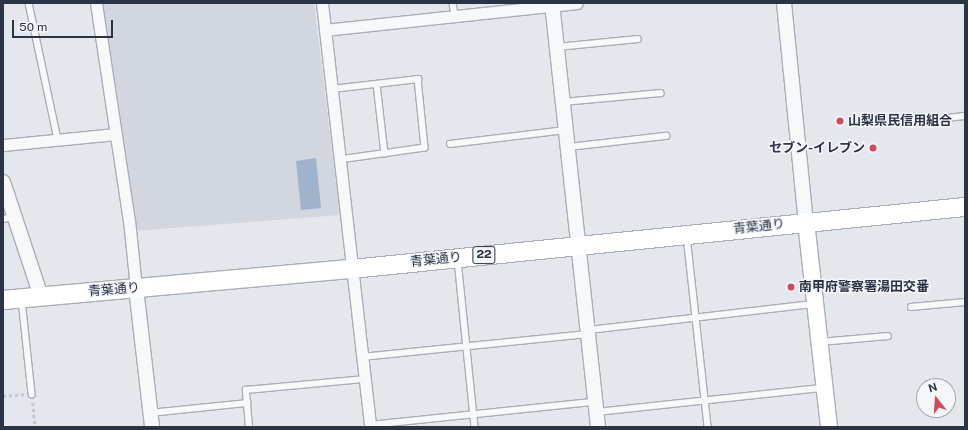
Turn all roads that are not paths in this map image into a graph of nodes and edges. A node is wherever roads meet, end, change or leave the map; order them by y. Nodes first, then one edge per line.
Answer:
1 (28, 3) edge
2 (96, 3) edge
3 (322, 3) edge
4 (453, 3) edge
5 (577, 3) edge
6 (784, 3) edge
7 (552, 4) edge
8 (455, 16) junction
9 (325, 30) junction
10 (638, 39) dead end
11 (557, 47) junction
12 (377, 84) junction
13 (332, 89) junction
14 (661, 93) dead end
15 (563, 102) junction
16 (965, 116) edge
17 (948, 118) dead end
18 (566, 130) junction
19 (115, 134) junction
20 (666, 136) dead end
21 (58, 140) junction
22 (450, 144) dead end
23 (3, 145) edge
24 (568, 147) junction
25 (385, 154) junction
26 (340, 160) junction
27 (3, 182) edge
28 (965, 207) edge
29 (8, 218) edge
30 (806, 222) junction
31 (687, 234) junction
32 (578, 246) junction
33 (458, 258) junction
34 (352, 269) junction
35 (136, 288) junction
36 (41, 296) junction
37 (22, 298) junction
38 (3, 300) edge
39 (965, 302) edge
40 (815, 304) junction
41 (911, 307) dead end
42 (696, 317) junction
43 (588, 332) junction
44 (888, 336) dead end
45 (819, 342) junction
46 (467, 346) junction
47 (362, 357) junction
48 (365, 379) junction
49 (824, 388) junction
50 (32, 394) road end
51 (706, 401) junction
52 (247, 402) junction
53 (596, 407) junction
54 (150, 413) junction
55 (474, 414) junction
56 (370, 426) edge
57 (152, 427) edge
58 (249, 427) edge
59 (475, 427) edge
60 (598, 427) edge
61 (708, 427) edge
62 (829, 427) edge

1 - 21 lane
2 - 19 street
3 - 9 street
4 - 8 lane
5 - 7 street
6 - 30 street
7 - 8 street
7 - 11 street
8 - 9 street
9 - 13 street
10 - 11 lane
11 - 15 street
12 - 13 lane
12 - 25 lane
12 - 25 lane
13 - 26 street
14 - 15 lane
15 - 18 street
16 - 17 lane
18 - 22 lane
18 - 24 street
19 - 21 street
19 - 35 street
20 - 24 lane
21 - 23 street
24 - 32 street
25 - 26 lane
26 - 34 street
27 - 29 street
28 - 30 main road, 青葉通り / 22
29 - 36 street
30 - 31 main road, 青葉通り / 22
30 - 40 main road
31 - 32 main road, 青葉通り / 22
31 - 42 lane
32 - 33 main road, 青葉通り / 22
32 - 43 street
33 - 34 main road, 青葉通り / 22
33 - 46 lane
34 - 35 main road, 青葉通り / 22
34 - 47 street
35 - 36 main road, 青葉通り / 22
35 - 54 street
36 - 37 main road, 青葉通り / 22
37 - 38 main road, 青葉通り / 22
37 - 50 lane
39 - 41 lane
40 - 42 lane
40 - 45 main road
42 - 43 lane
42 - 51 lane
43 - 46 lane
43 - 53 street
44 - 45 lane
45 - 49 main road
46 - 47 lane
46 - 55 lane
47 - 48 street
48 - 52 lane
48 - 56 street
49 - 51 lane
49 - 62 main road
51 - 53 lane
51 - 61 lane
52 - 54 lane
52 - 58 lane
53 - 55 lane
53 - 60 street
54 - 57 street
55 - 56 lane
55 - 59 lane

